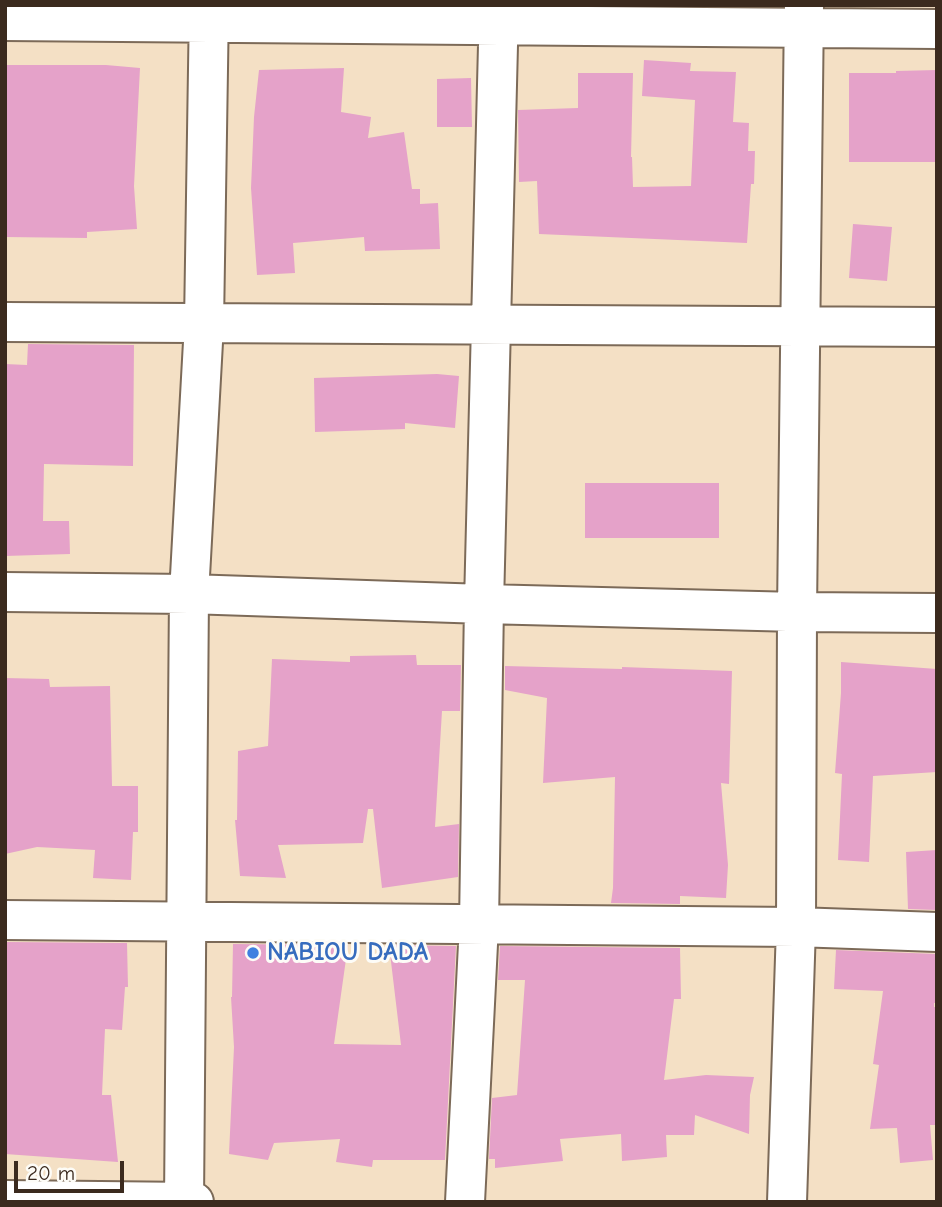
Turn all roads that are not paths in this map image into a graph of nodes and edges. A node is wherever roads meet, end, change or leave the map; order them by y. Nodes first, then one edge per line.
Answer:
1 (208, 14) edge
2 (498, 15) edge
3 (804, 17) edge
4 (5, 21) edge
5 (937, 29) edge
6 (5, 323) edge
7 (204, 324) junction
8 (491, 325) junction
9 (801, 327) junction
10 (937, 327) edge
11 (5, 592) edge
12 (189, 594) junction
13 (484, 604) junction
14 (797, 612) junction
15 (937, 613) edge
16 (5, 920) edge
17 (186, 922) junction
18 (479, 924) junction
19 (796, 927) junction
20 (937, 932) edge
21 (5, 1200) edge
22 (184, 1202) edge
23 (194, 1202) edge
24 (466, 1202) edge
25 (787, 1202) edge

1 - 2 street
1 - 4 street
1 - 7 street
2 - 3 street
2 - 8 street
3 - 5 street
3 - 9 street
6 - 7 street
7 - 8 street
7 - 12 street
8 - 9 street
8 - 13 street
9 - 10 street
9 - 14 street
11 - 12 street
12 - 13 street
12 - 17 street
13 - 14 street
13 - 18 street
14 - 15 street
14 - 19 street
16 - 17 street
17 - 18 street
17 - 22 street
18 - 19 street
18 - 24 street
19 - 20 street
19 - 25 street
21 - 22 street
22 - 23 street

